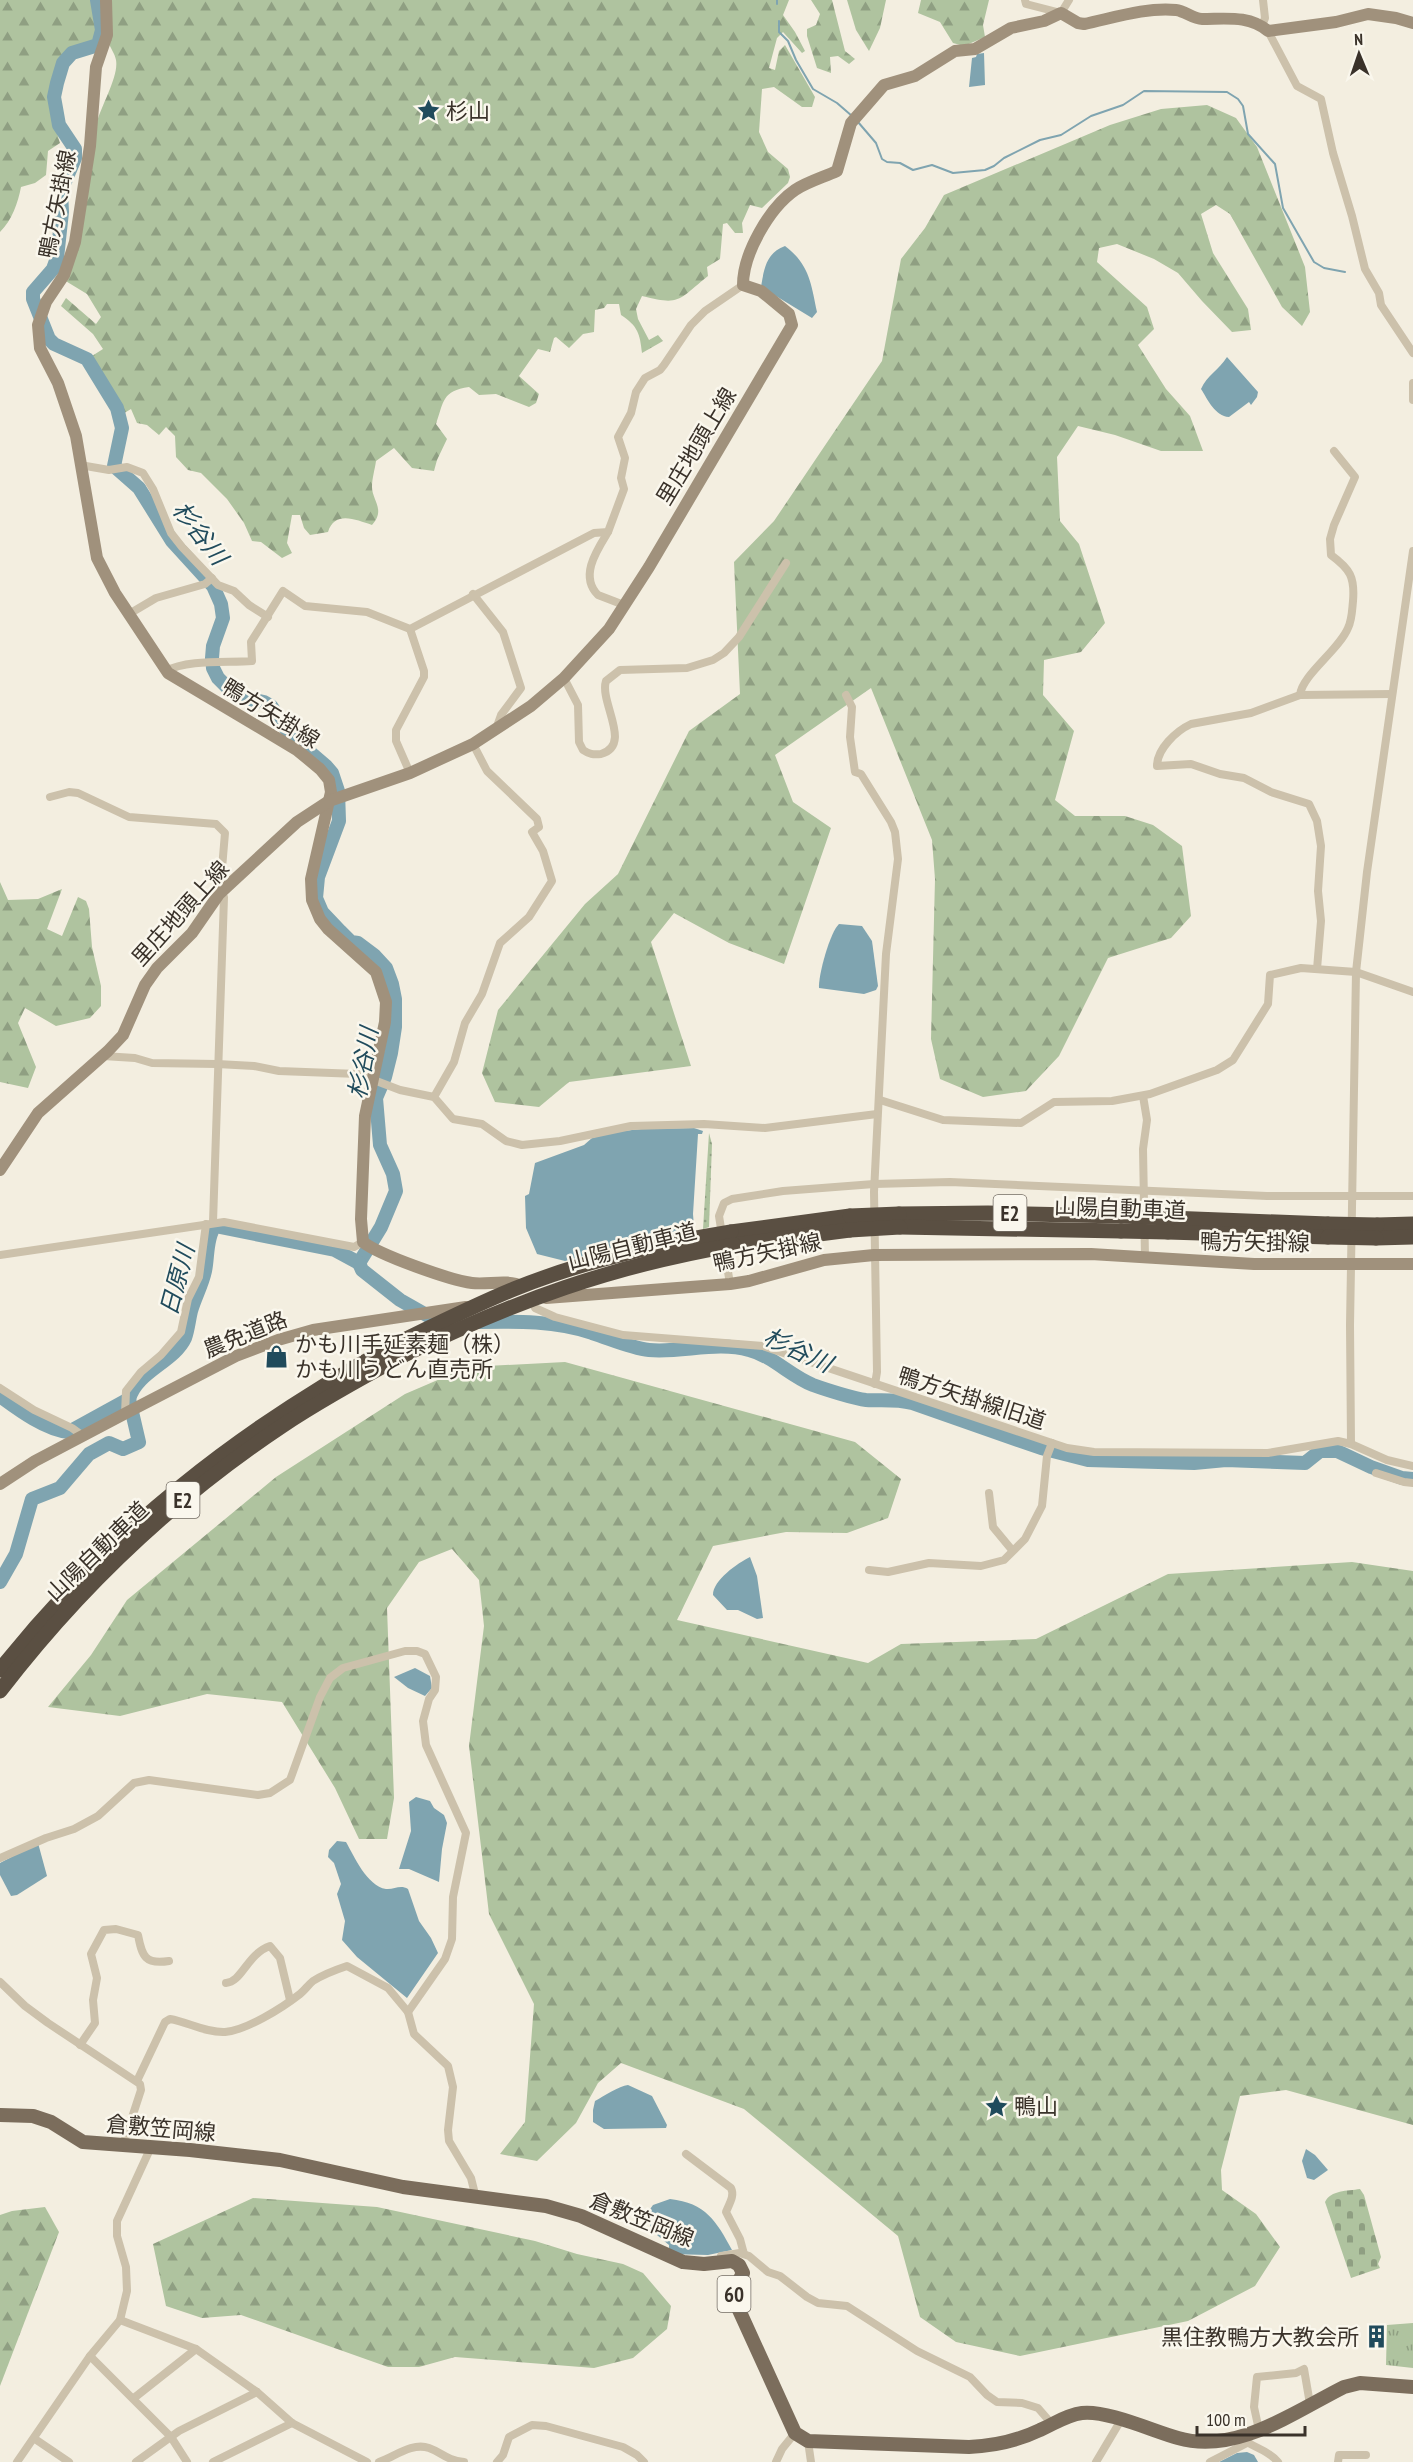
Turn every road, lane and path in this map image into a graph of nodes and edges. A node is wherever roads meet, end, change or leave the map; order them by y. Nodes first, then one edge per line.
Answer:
1 (106, 0) edge
2 (1025, 0) edge
3 (1069, 0) edge
4 (1263, 0) edge
5 (1061, 13) junction
6 (1413, 23) edge
7 (1265, 29) junction
8 (743, 285) junction
9 (1413, 353) edge
10 (1413, 383) edge
11 (1413, 400) edge
12 (1334, 451) dead end
13 (80, 465) junction
14 (608, 532) junction
15 (1413, 551) edge
16 (786, 563) dead end
17 (210, 580) junction
18 (474, 594) junction
19 (624, 605) junction
20 (129, 614) junction
21 (268, 616) junction
22 (410, 629) junction
23 (166, 671) junction
24 (564, 678) junction
25 (846, 694) dead end
26 (1392, 694) junction
27 (1299, 695) junction
28 (496, 730) junction
29 (473, 744) junction
30 (410, 773) junction
31 (50, 797) dead end
32 (337, 798) junction
33 (222, 891) junction
34 (1317, 969) junction
35 (1356, 972) junction
36 (1413, 992) edge
37 (103, 1056) junction
38 (217, 1064) junction
39 (374, 1079) junction
40 (1143, 1096) junction
41 (434, 1097) junction
42 (880, 1100) junction
43 (877, 1114) junction
44 (0, 1170) edge
45 (874, 1184) junction
46 (1143, 1190) junction
47 (1413, 1196) edge
48 (1353, 1197) junction
49 (210, 1223) junction
50 (1413, 1224) edge
51 (1376, 1231) junction
52 (1413, 1237) edge
53 (367, 1245) junction
54 (0, 1255) edge
55 (874, 1255) junction
56 (1145, 1257) junction
57 (1413, 1264) edge
58 (1351, 1265) junction
59 (468, 1283) junction
60 (730, 1284) junction
61 (555, 1297) junction
62 (531, 1299) junction
63 (467, 1307) junction
64 (555, 1317) junction
65 (401, 1349) junction
66 (875, 1384) junction
67 (0, 1388) edge
68 (127, 1408) junction
69 (78, 1432) junction
70 (1351, 1444) junction
71 (1051, 1445) junction
72 (1413, 1466) edge
73 (1376, 1473) dead end
74 (1413, 1483) edge
75 (0, 1484) edge
76 (989, 1493) dead end
77 (1012, 1550) junction
78 (869, 1570) dead end
79 (0, 1670) edge
80 (0, 1691) edge
81 (0, 1858) edge
82 (169, 1961) dead end
83 (0, 1982) edge
84 (226, 1983) dead end
85 (290, 2001) junction
86 (408, 2012) junction
87 (80, 2045) junction
88 (137, 2081) junction
89 (0, 2115) edge
90 (123, 2145) junction
91 (151, 2147) junction
92 (686, 2154) dead end
93 (476, 2198) junction
94 (744, 2254) junction
95 (683, 2262) junction
96 (120, 2320) junction
97 (196, 2349) junction
98 (90, 2356) junction
99 (1413, 2387) edge
100 (257, 2392) junction
101 (134, 2398) junction
102 (1310, 2404) junction
103 (1121, 2420) junction
104 (292, 2423) junction
105 (1051, 2423) junction
106 (1259, 2430) junction
107 (795, 2433) junction
108 (171, 2437) junction
109 (35, 2439) junction
110 (1244, 2440) junction
111 (808, 2441) junction
112 (1366, 2456) dead end
113 (450, 2461) edge
114 (17, 2462) edge
115 (69, 2462) edge
116 (136, 2462) edge
117 (187, 2462) edge
118 (213, 2462) edge
119 (367, 2462) edge
120 (379, 2462) edge
121 (464, 2462) edge
122 (496, 2462) edge
123 (644, 2462) edge
124 (776, 2462) edge
125 (811, 2462) edge
126 (1096, 2462) edge
127 (1210, 2462) edge
128 (1278, 2462) edge
129 (1338, 2462) edge

1 - 13 main road, 鴨方矢掛線
2 - 5 street
3 - 5 street
4 - 7 street
5 - 7 main road
5 - 8 main road
6 - 7 main road
7 - 9 street
8 - 14 street
8 - 19 main road, 里庄地頭上線
10 - 11 street
12 - 27 street
13 - 17 street
13 - 20 main road, 鴨方矢掛線
14 - 18 street
14 - 19 street
15 - 26 street
16 - 24 street
17 - 20 street
17 - 21 street
18 - 22 street
18 - 28 street
19 - 24 main road, 里庄地頭上線
20 - 23 main road, 鴨方矢掛線
21 - 22 street
21 - 23 street
22 - 30 street
23 - 32 main road, 鴨方矢掛線
24 - 28 main road, 里庄地頭上線
25 - 42 street
26 - 27 street
26 - 35 street
27 - 34 street
28 - 29 main road, 里庄地頭上線
29 - 30 main road, 里庄地頭上線
29 - 41 street
30 - 32 main road, 里庄地頭上線
31 - 33 street
32 - 33 main road, 里庄地頭上線
32 - 39 main road, 鴨方矢掛線
33 - 37 main road, 里庄地頭上線
33 - 38 street
34 - 35 street
34 - 40 street
35 - 36 street
35 - 48 street
37 - 38 street
37 - 44 main road, 里庄地頭上線
38 - 39 street
38 - 49 street
39 - 41 street
39 - 53 main road, 鴨方矢掛線
40 - 42 street
40 - 46 street
41 - 43 street
42 - 43 street
43 - 45 street
45 - 46 street
45 - 55 street
45 - 60 street
46 - 48 street
46 - 56 street
47 - 48 street
48 - 58 street
49 - 53 street
49 - 54 street
49 - 68 street
50 - 51 highway, 山陽自動車道 / E2
51 - 52 highway, 山陽自動車道 / E2
51 - 65 highway, 山陽自動車道 / E2, bridge
53 - 59 main road
55 - 56 main road, 鴨方矢掛線
55 - 60 main road, 鴨方矢掛線
55 - 66 street
56 - 58 main road, 鴨方矢掛線
57 - 58 main road, 鴨方矢掛線
58 - 70 street
59 - 62 main road
59 - 63 main road
60 - 61 main road, 鴨方矢掛線
61 - 62 main road, 鴨方矢掛線
61 - 64 street
62 - 63 main road, 農免道路
62 - 64 street, 鴨方矢掛線旧道
63 - 68 main road, 農免道路
64 - 66 street, 鴨方矢掛線旧道
65 - 79 highway, 山陽自動車道 / E2
65 - 80 highway, 山陽自動車道 / E2
66 - 71 street, 鴨方矢掛線旧道
67 - 69 street
68 - 69 main road, 農免道路
69 - 75 main road, 農免道路
70 - 71 street, 鴨方矢掛線旧道
70 - 72 street, 鴨方矢掛線旧道
71 - 77 street
73 - 74 street
76 - 77 street
77 - 78 street
81 - 86 street
82 - 87 street
83 - 87 street
84 - 85 street
85 - 86 street
85 - 88 street
86 - 93 street
87 - 88 street
88 - 90 street
89 - 90 main road, 倉敷笠岡線 / 60
90 - 91 main road, 倉敷笠岡線 / 60
91 - 93 main road, 倉敷笠岡線 / 60
91 - 96 street
92 - 94 street
93 - 95 main road, 倉敷笠岡線 / 60
94 - 95 street
94 - 105 street
95 - 107 main road, 倉敷笠岡線 / 60
96 - 97 street
96 - 98 street
97 - 100 street
97 - 101 street
98 - 101 street
98 - 109 street
99 - 102 main road
100 - 104 street
100 - 108 street
101 - 108 street
102 - 106 main road
102 - 106 street
103 - 105 main road
103 - 110 main road
103 - 126 street
104 - 118 street
104 - 119 street
105 - 111 main road
106 - 110 main road
107 - 111 main road
107 - 124 street
108 - 116 street
108 - 117 street
109 - 114 street
109 - 115 street
110 - 127 street
110 - 128 street
111 - 125 street
112 - 129 street
113 - 120 street
113 - 121 street
122 - 123 street

